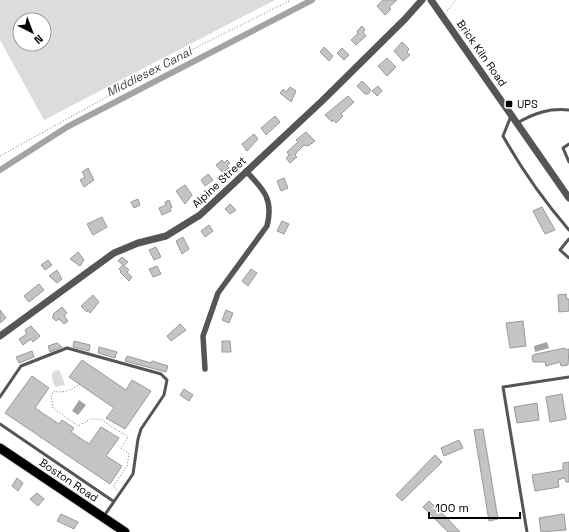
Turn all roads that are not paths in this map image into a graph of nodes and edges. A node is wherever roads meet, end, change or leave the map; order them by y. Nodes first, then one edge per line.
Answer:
1 (422, 0) edge
2 (431, 0) edge
3 (569, 110) edge
4 (511, 114) junction
5 (517, 123) junction
6 (569, 144) edge
7 (569, 162) edge
8 (246, 170) junction
9 (569, 198) edge
10 (569, 230) edge
11 (569, 239) edge
12 (569, 258) edge
13 (0, 336) edge
14 (206, 369) dead end
15 (569, 377) edge
16 (0, 397) edge
17 (0, 424) edge
18 (0, 448) edge
19 (113, 501) junction
20 (103, 517) junction
21 (124, 532) edge
22 (527, 532) edge

1 - 8 street, Alpine Street
2 - 4 street, Brick Kiln Road
3 - 5 lane
4 - 5 street, Brick Kiln Road
4 - 10 lane
5 - 9 street, Brick Kiln Road
6 - 7 lane
8 - 13 street, Alpine Street
8 - 14 street
11 - 12 lane
15 - 22 lane
16 - 19 lane
17 - 19 lane
18 - 20 main road, Boston Road
19 - 20 lane
20 - 21 main road, Boston Road

